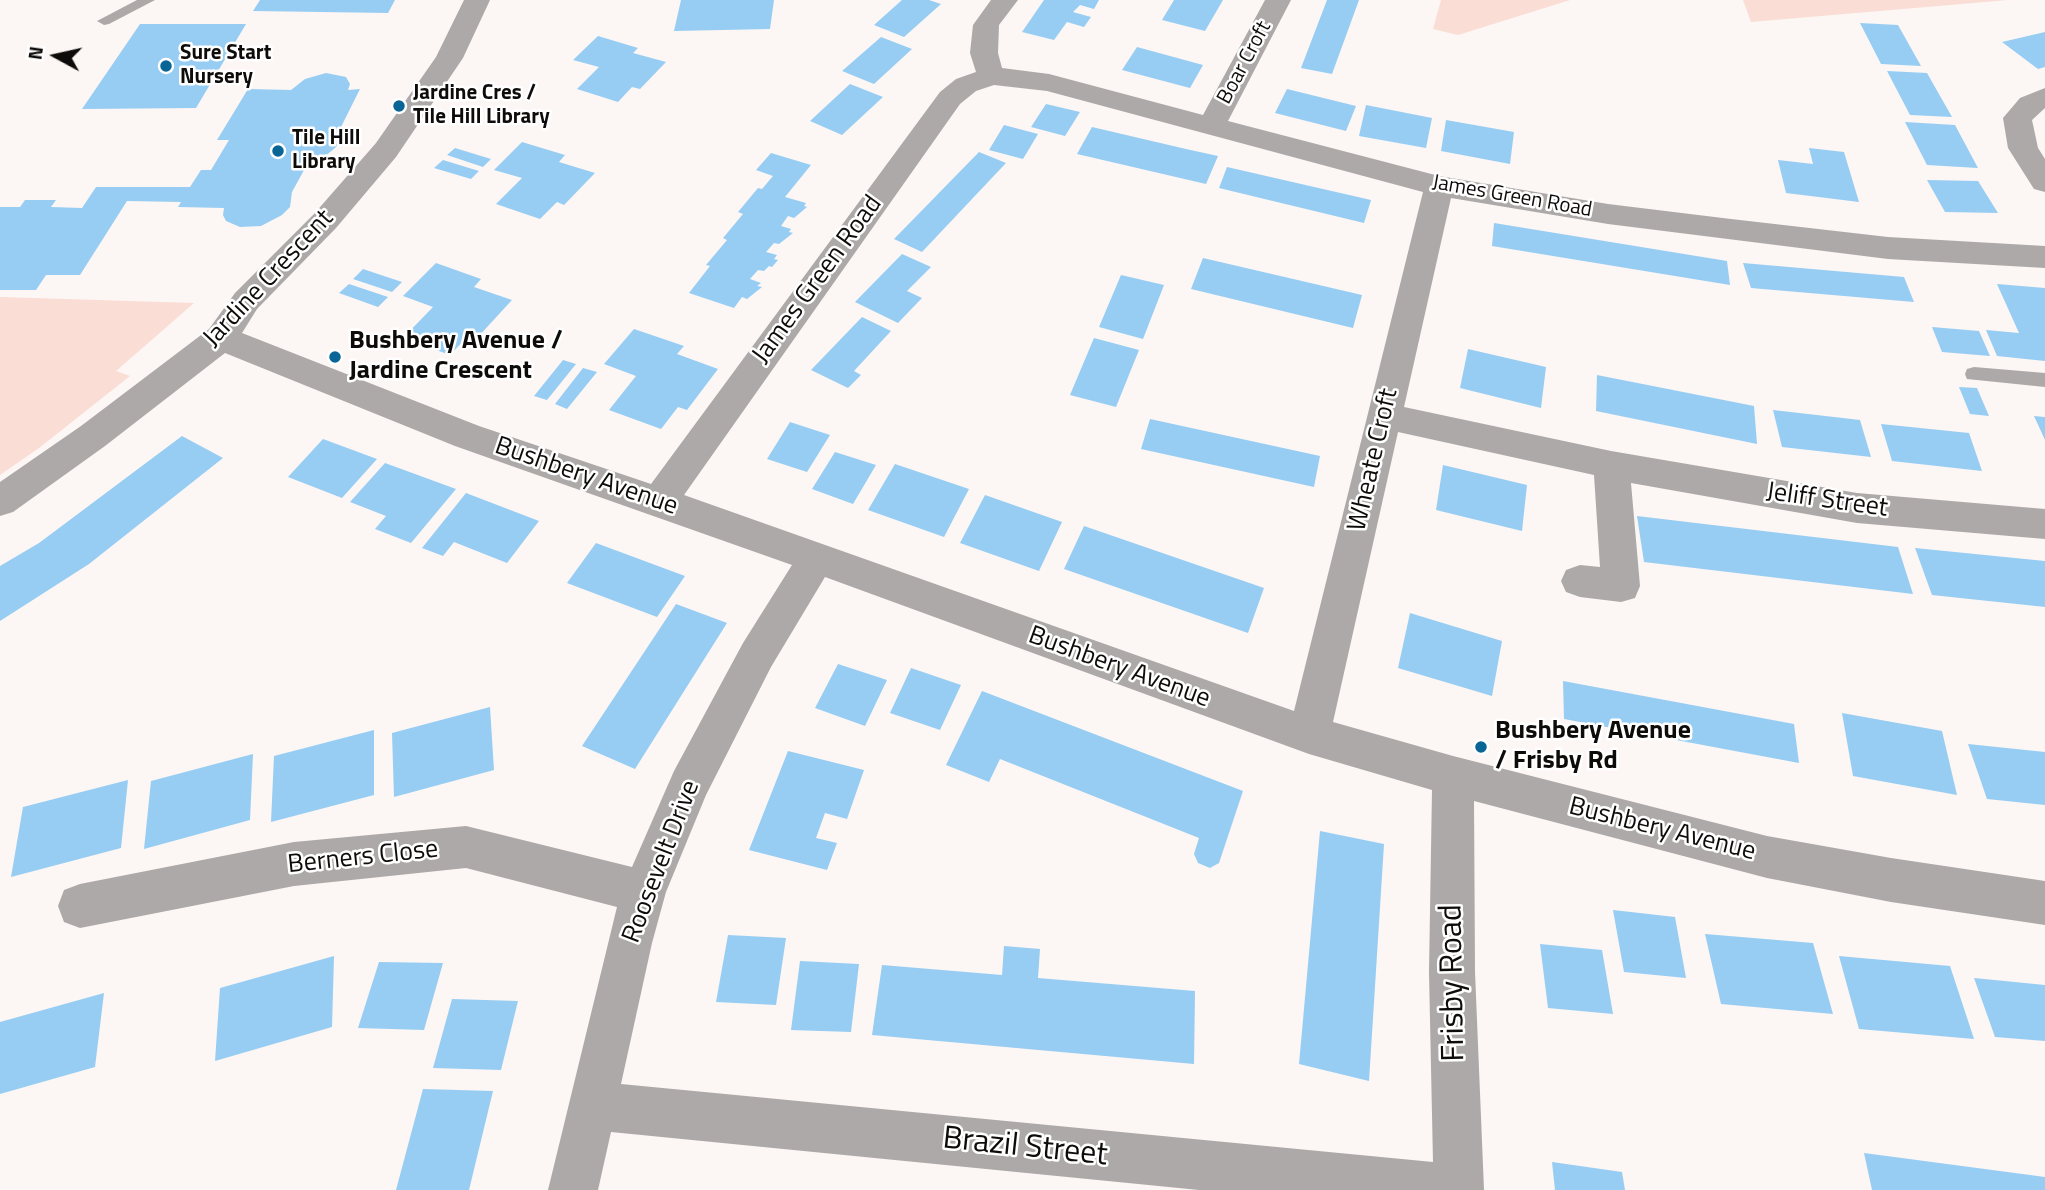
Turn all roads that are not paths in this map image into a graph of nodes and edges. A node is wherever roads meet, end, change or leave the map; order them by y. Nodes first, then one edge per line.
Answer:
1 (148, 0) edge
2 (477, 0) edge
3 (1006, 0) edge
4 (1278, 0) edge
5 (104, 21) dead end
6 (991, 76) junction
7 (2045, 97) edge
8 (1211, 127) junction
9 (2045, 182) edge
10 (1439, 186) junction
11 (2045, 257) edge
12 (221, 338) junction
13 (1974, 374) dead end
14 (2045, 380) edge
15 (1385, 416) junction
16 (1611, 465) junction
17 (0, 501) edge
18 (659, 501) junction
19 (2045, 524) edge
20 (816, 559) junction
21 (1580, 581) dead end
22 (1309, 735) junction
23 (1453, 776) junction
24 (644, 892) junction
25 (2045, 903) edge
26 (80, 906) dead end
27 (592, 1106) junction
28 (573, 1190) edge
29 (1459, 1190) edge

1 - 5 lane
2 - 12 street, Jardine Crescent
3 - 6 street
4 - 8 street, Boar Croft
6 - 8 street, James Green Road
6 - 18 street, James Green Road
7 - 9 street
8 - 10 street, James Green Road
10 - 11 street, James Green Road
10 - 15 street, Wheate Croft
12 - 17 street, Jardine Crescent
12 - 18 street, Bushbery Avenue
13 - 14 lane
15 - 16 street, Jeliff Street
15 - 22 street, Wheate Croft
16 - 19 street, Jeliff Street
16 - 21 street
18 - 20 street, Bushbery Avenue
20 - 22 street, Bushbery Avenue
20 - 24 street, Roosevelt Drive
22 - 23 street, Bushbery Avenue
23 - 25 street, Bushbery Avenue
23 - 29 street, Frisby Road
24 - 26 street, Berners Close
24 - 27 street, Roosevelt Drive
27 - 28 street, Roosevelt Drive
27 - 29 street, Brazil Street

